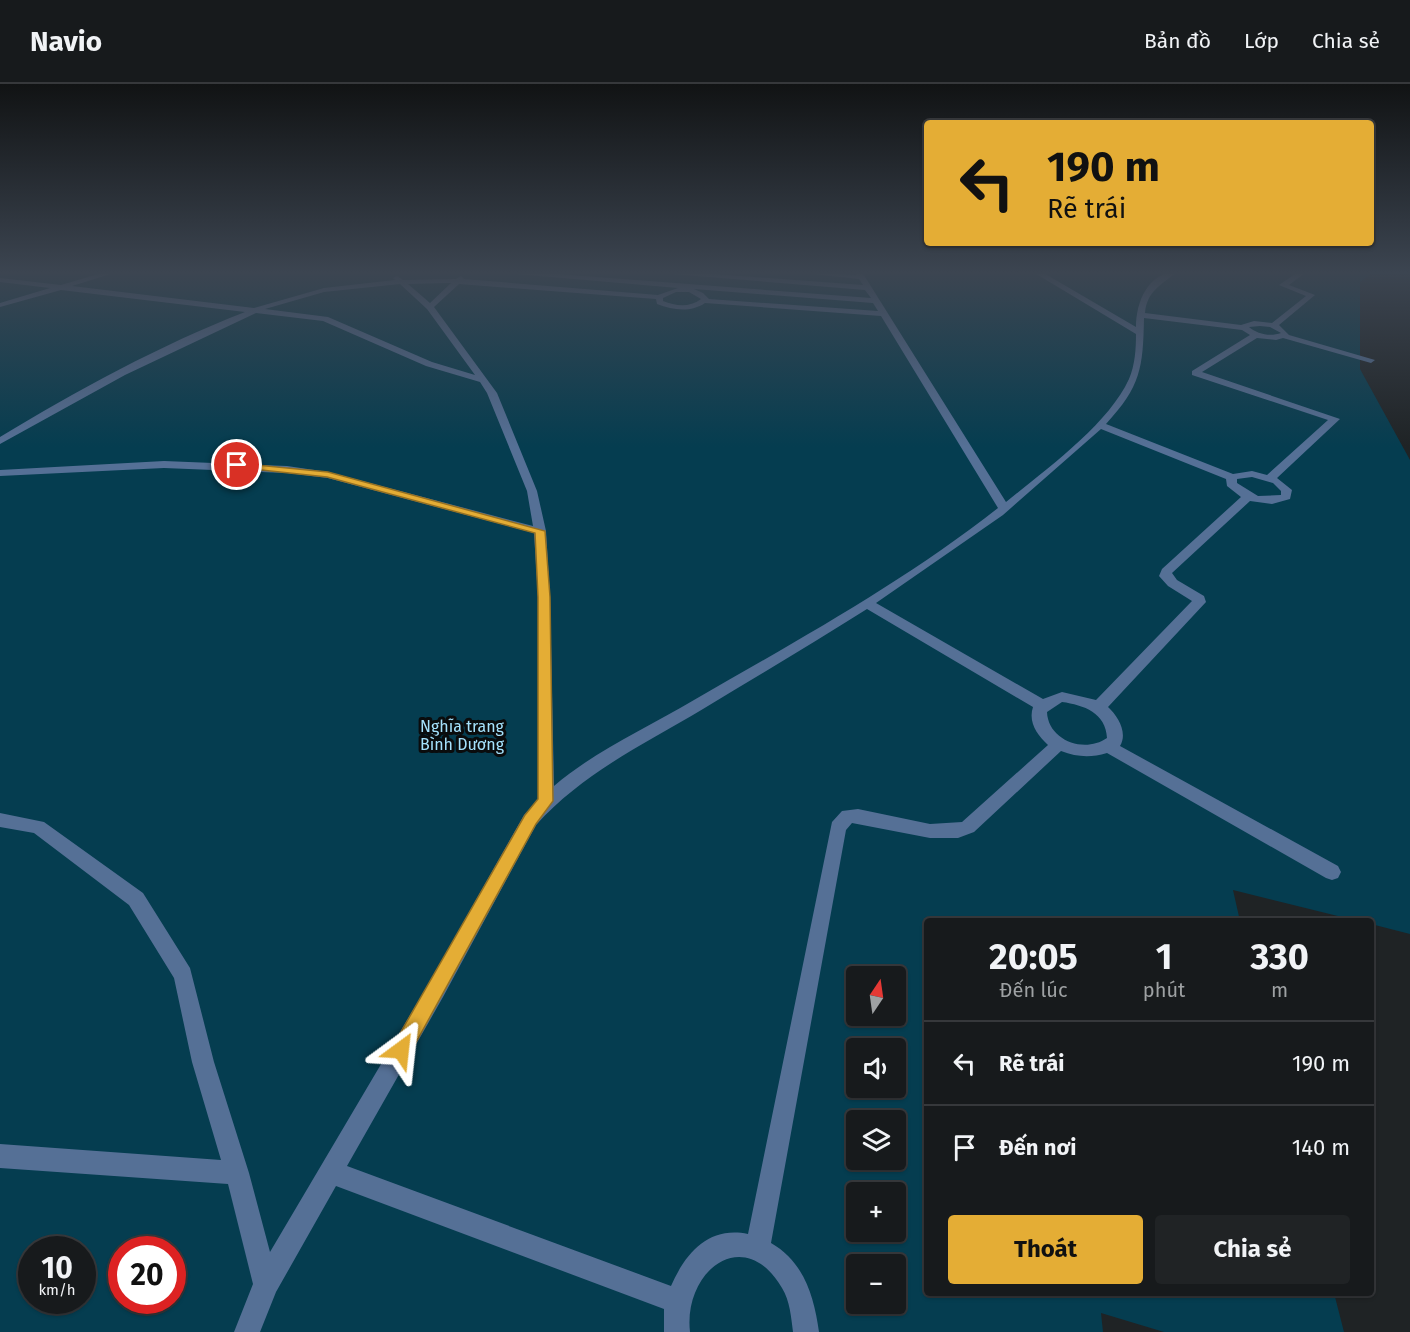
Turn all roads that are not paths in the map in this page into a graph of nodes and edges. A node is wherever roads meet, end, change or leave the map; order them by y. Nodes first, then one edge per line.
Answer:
1 (208, 330) edge
2 (351, 330) edge
3 (446, 330) edge
4 (894, 330) edge
5 (1135, 330) edge
6 (1248, 330) edge
7 (1281, 330) edge
8 (1138, 332) joint
9 (1257, 335) junction
10 (1284, 336) junction
11 (1371, 360) dead end
12 (481, 380) junction
13 (1099, 425) junction
14 (0, 441) edge
15 (0, 474) edge
16 (1232, 477) junction
17 (1270, 478) junction
18 (1248, 496) junction
19 (1004, 508) junction
20 (540, 531) junction
21 (866, 603) junction
22 (1042, 705) junction
23 (1098, 708) junction
24 (1059, 744) junction
25 (1109, 747) junction
26 (546, 801) junction
27 (0, 820) edge
28 (1332, 872) dead end
29 (0, 1156) edge
30 (331, 1172) junction
31 (237, 1173) junction
32 (758, 1247) junction
33 (266, 1284) junction
34 (678, 1301) junction
35 (247, 1332) edge
36 (677, 1332) edge
37 (806, 1332) edge

1 - 14 street
2 - 12 street
3 - 12 street
4 - 19 street
5 - 8 street
6 - 9 street
7 - 10 street
8 - 13 street
9 - 10 street
9 - 17 street
10 - 11 street
12 - 20 street
13 - 16 street
13 - 19 street
15 - 20 street
16 - 17 street
16 - 18 street
17 - 18 street
18 - 23 street
19 - 21 street
20 - 26 street
21 - 22 street
21 - 26 street
22 - 23 street
22 - 24 street
23 - 25 street
24 - 25 street
24 - 32 street
25 - 28 street
26 - 30 street
27 - 31 street
29 - 31 street
30 - 33 street
30 - 34 street
31 - 33 street
32 - 34 street
32 - 37 street
33 - 35 street
34 - 36 street

